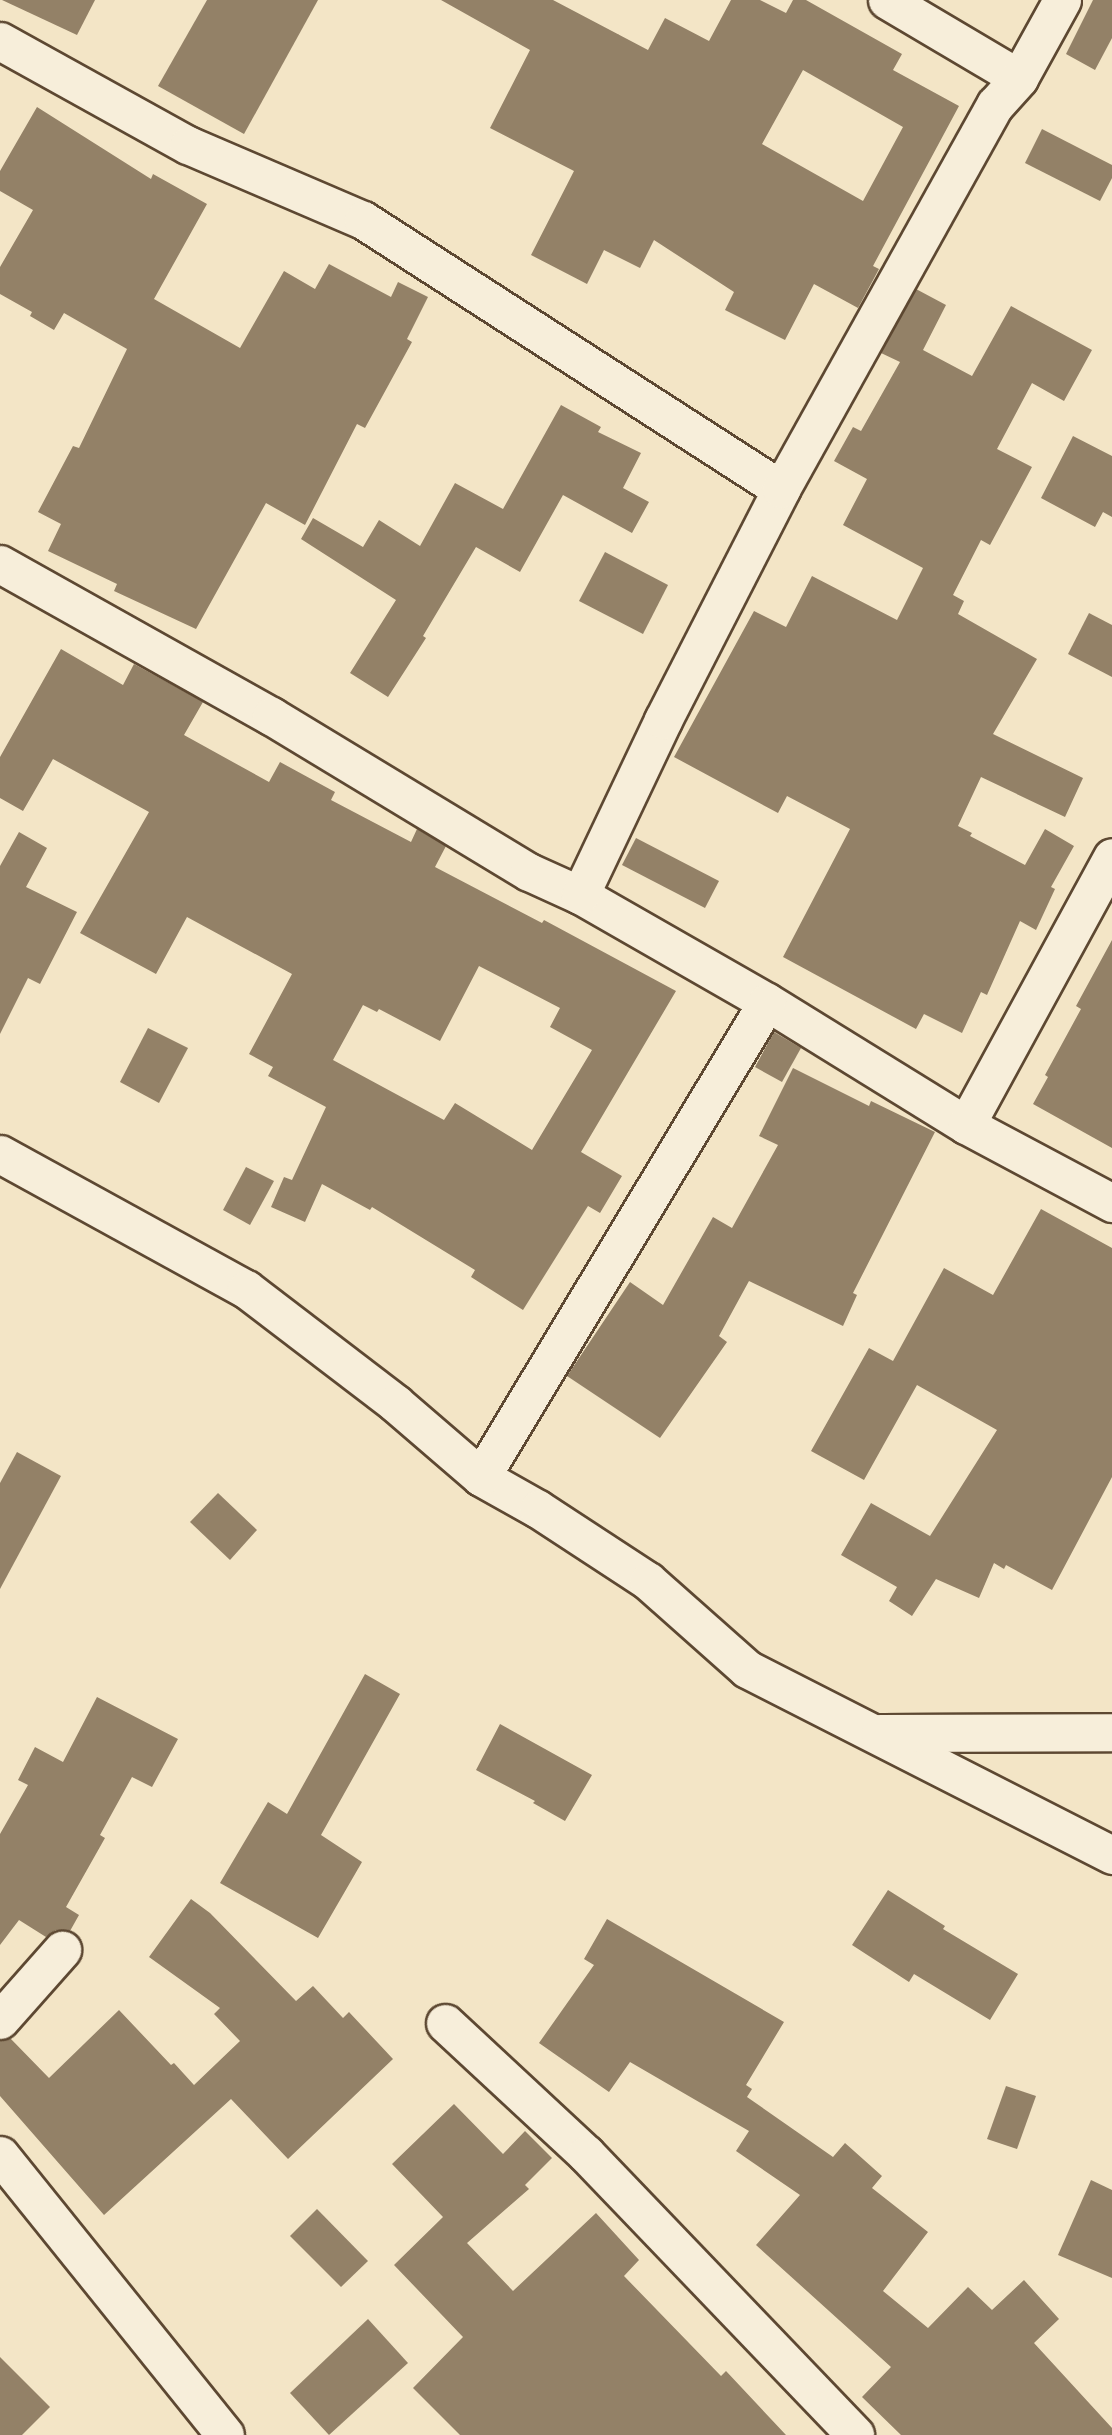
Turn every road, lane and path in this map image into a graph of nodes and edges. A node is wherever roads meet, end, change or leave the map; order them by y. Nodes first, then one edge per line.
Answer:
1 (887, 0) edge
2 (1062, 0) edge
3 (0, 41) edge
4 (1019, 78) junction
5 (781, 489) junction
6 (0, 564) edge
7 (1112, 857) edge
8 (580, 895) junction
9 (767, 1002) junction
10 (966, 1125) junction
11 (0, 1154) edge
12 (1112, 1203) edge
13 (481, 1477) junction
14 (1112, 1732) edge
15 (872, 1733) junction
16 (1112, 1855) edge
17 (62, 1950) dead end
18 (0, 2020) edge
19 (446, 2023) dead end
20 (0, 2155) edge
21 (225, 2435) edge
22 (855, 2435) edge

1 - 4 street
2 - 4 street
3 - 5 street
4 - 5 street
5 - 8 street
6 - 8 street
7 - 10 street
8 - 9 street
9 - 10 street
9 - 13 street
10 - 12 street
11 - 13 street
13 - 15 street
14 - 15 street
15 - 16 street
17 - 18 street
19 - 22 street
20 - 21 street

